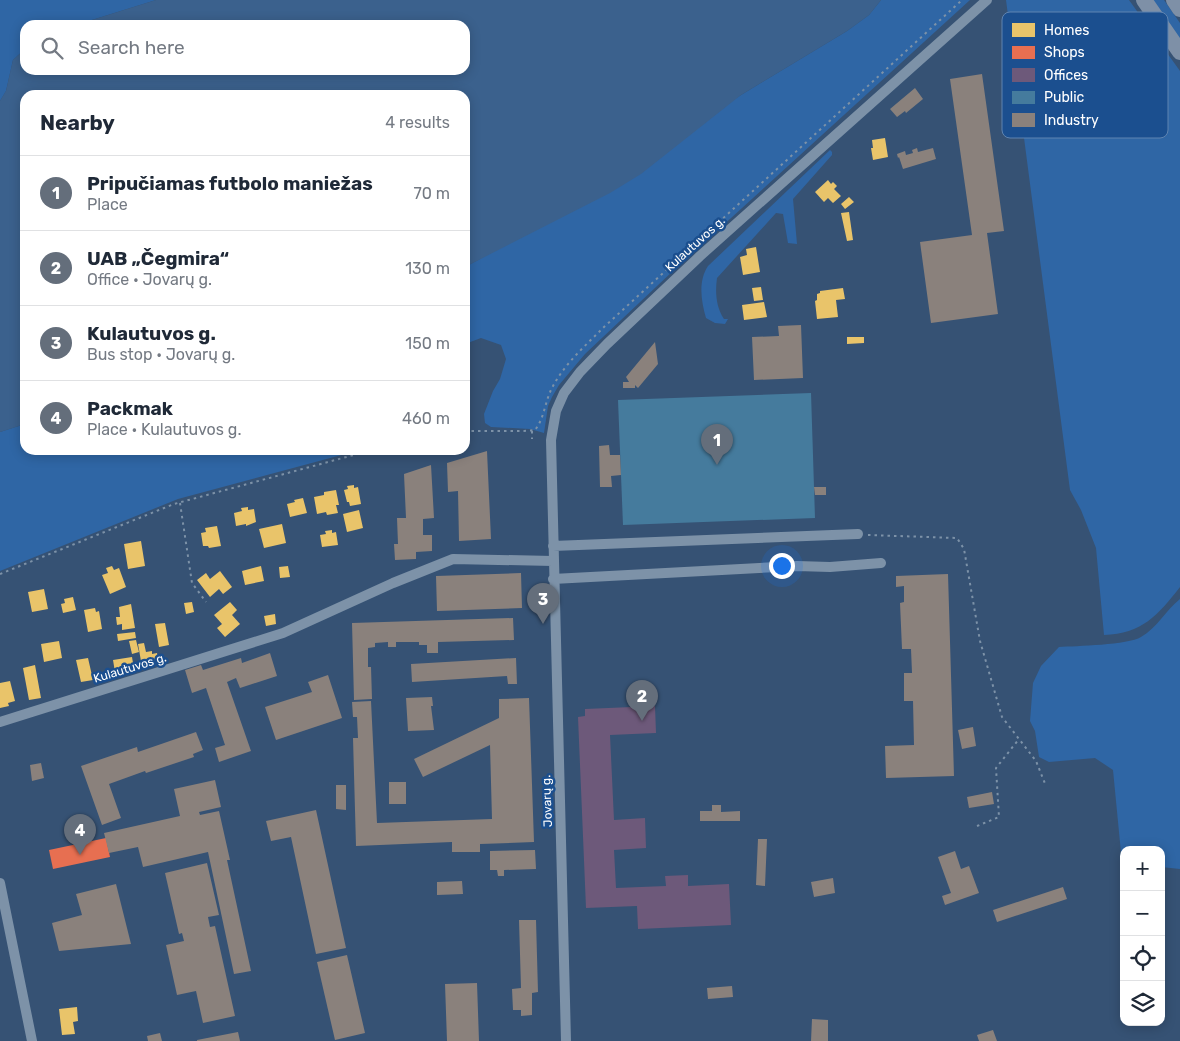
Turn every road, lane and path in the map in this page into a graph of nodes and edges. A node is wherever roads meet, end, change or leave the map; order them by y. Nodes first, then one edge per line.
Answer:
1 (987, 0) edge
2 (1144, 0) edge
3 (1174, 0) edge
4 (1180, 9) edge
5 (1152, 12) edge
6 (1168, 35) edge
7 (1180, 52) edge
8 (532, 431) dead end
9 (532, 439) dead end
10 (354, 455) edge
11 (180, 503) junction
12 (858, 534) joint
13 (553, 546) junction
14 (553, 561) junction
15 (881, 563) dead end
16 (0, 574) edge
17 (554, 578) junction
18 (206, 602) dead end
19 (0, 722) edge
20 (1019, 739) junction
21 (1046, 786) dead end
22 (977, 826) dead end
23 (0, 883) edge
24 (32, 1041) edge
25 (566, 1041) edge

1 - 13 street, Kulautuvos g.
2 - 5 highway
3 - 4 highway
6 - 7 highway
8 - 9 path
10 - 11 path
11 - 16 path
11 - 18 path
12 - 13 street
12 - 20 path
13 - 14 street, Kulautuvos g.
14 - 17 street, Jovarų g.
14 - 19 street, Kulautuvos g.
15 - 17 street
17 - 25 street, Jovarų g.
20 - 21 path
20 - 22 path
23 - 24 street

